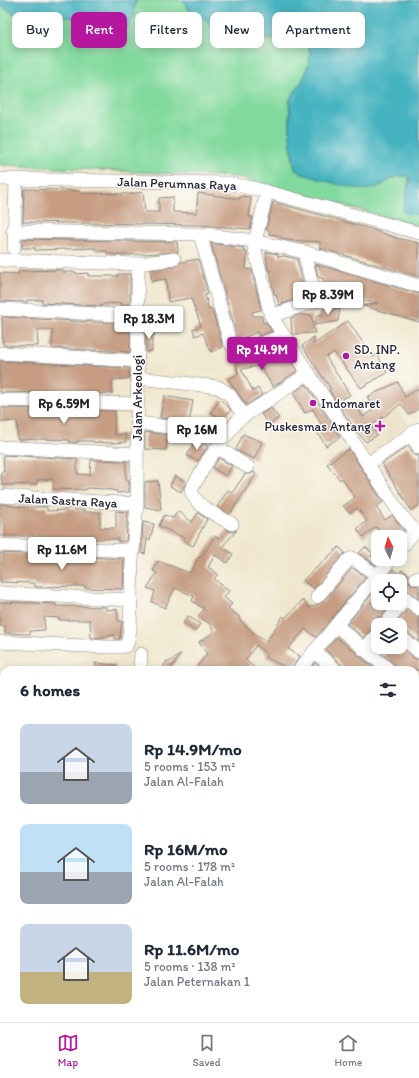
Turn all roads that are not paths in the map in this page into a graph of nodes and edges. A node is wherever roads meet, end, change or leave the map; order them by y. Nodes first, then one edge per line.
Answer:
1 (0, 179) edge
2 (16, 180) junction
3 (267, 192) junction
4 (13, 231) junction
5 (200, 234) junction
6 (419, 234) edge
7 (254, 241) junction
8 (14, 248) dead end
9 (304, 252) junction
10 (0, 260) edge
11 (174, 260) dead end
12 (138, 264) junction
13 (419, 286) edge
14 (0, 309) edge
15 (137, 316) junction
16 (271, 316) junction
17 (283, 336) junction
18 (0, 353) edge
19 (138, 360) junction
20 (309, 372) junction
21 (138, 378) junction
22 (0, 400) edge
23 (138, 404) junction
24 (244, 416) junction
25 (138, 423) junction
26 (185, 429) dead end
27 (415, 432) edge
28 (217, 446) junction
29 (0, 447) edge
30 (419, 448) edge
31 (137, 454) junction
32 (369, 464) junction
33 (248, 467) dead end
34 (0, 496) edge
35 (137, 504) junction
36 (232, 524) dead end
37 (417, 531) edge
38 (407, 542) edge
39 (0, 545) edge
40 (133, 551) junction
41 (376, 574) edge
42 (371, 588) edge
43 (0, 593) edge
44 (317, 597) dead end
45 (407, 599) edge
46 (131, 600) junction
47 (419, 609) edge
48 (336, 625) junction
49 (0, 642) edge
50 (371, 642) edge
51 (407, 642) edge
52 (364, 650) junction
53 (314, 651) junction
54 (419, 652) edge
55 (141, 654) dead end
56 (140, 666) edge
57 (302, 666) edge
58 (331, 666) edge
59 (383, 666) edge

1 - 2 street, Jalan Perumnas Raya
2 - 3 street, Jalan Perumnas Raya
2 - 4 street
3 - 6 street, Jalan Perumnas Raya
3 - 7 street
4 - 5 street
4 - 8 street
5 - 7 street
5 - 17 street
7 - 9 street
7 - 16 street
9 - 13 street
9 - 16 street
10 - 12 street
11 - 12 street
12 - 15 street, Jalan Arkeologi
14 - 15 street
15 - 19 street, Jalan Arkeologi
16 - 17 street
17 - 20 street
18 - 19 street
19 - 21 street, Jalan Arkeologi
20 - 24 street
20 - 32 street
21 - 23 street, Jalan Arkeologi
21 - 24 street
22 - 23 street
23 - 25 street, Jalan Arkeologi
24 - 28 street
25 - 26 street
25 - 31 street, Jalan Arkeologi
27 - 30 street
27 - 32 street
28 - 33 street
28 - 36 street
29 - 31 street
31 - 35 street, Jalan Arkeologi
32 - 37 street
34 - 35 street, Jalan Sastra Raya
35 - 40 street, Jalan Arkeologi
37 - 38 street
39 - 40 street
40 - 46 street, Jalan Arkeologi
41 - 44 street
42 - 48 street
43 - 46 street
45 - 47 street
46 - 49 street, Jalan Arkeologi
48 - 52 street
48 - 53 street
50 - 52 street
51 - 54 street
52 - 59 street
53 - 57 street
53 - 58 street
55 - 56 street

